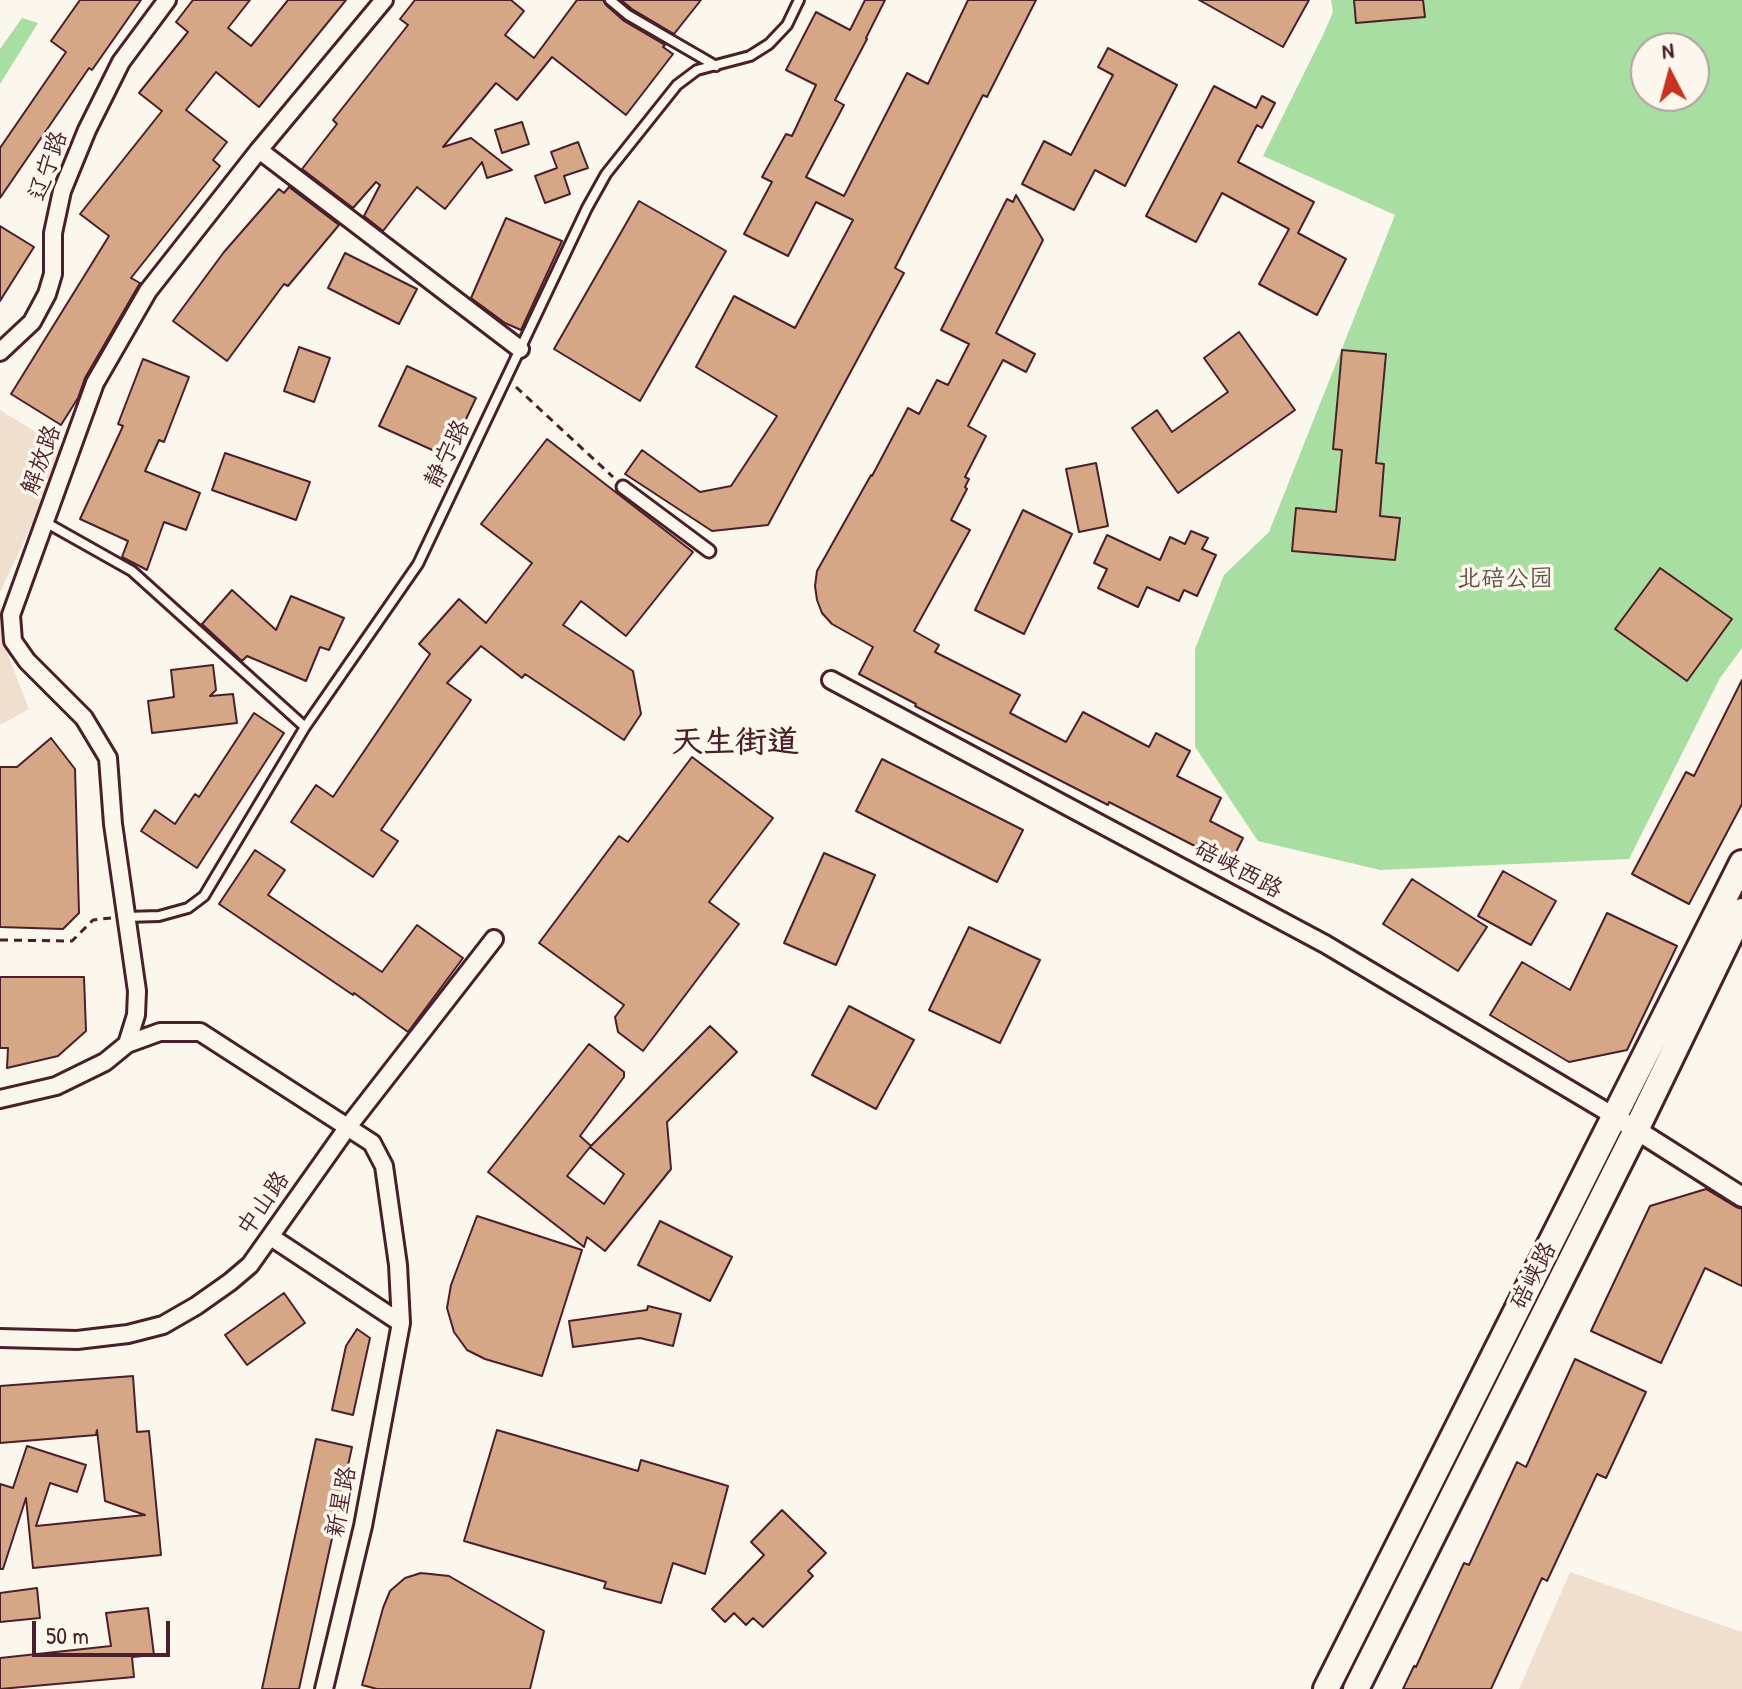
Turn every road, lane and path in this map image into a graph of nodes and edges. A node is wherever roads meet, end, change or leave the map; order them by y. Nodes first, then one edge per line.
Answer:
1 (167, 0) edge
2 (384, 0) edge
3 (610, 0) edge
4 (799, 0) edge
5 (716, 66) junction
6 (259, 150) junction
7 (520, 349) junction
8 (0, 352) edge
9 (507, 379) junction
10 (623, 487) joint
11 (45, 522) junction
12 (709, 551) dead end
13 (831, 680) dead end
14 (305, 727) junction
15 (1742, 863) edge
16 (1742, 911) edge
17 (126, 917) junction
18 (494, 939) dead end
19 (0, 940) edge
20 (127, 1044) junction
21 (0, 1099) edge
22 (1614, 1116) junction
23 (347, 1128) junction
24 (1636, 1130) junction
25 (1742, 1197) edge
26 (271, 1237) junction
27 (401, 1323) junction
28 (0, 1338) edge
29 (324, 1689) edge
30 (1326, 1689) edge
31 (1356, 1689) edge

1 - 8 street, 辽宁路
2 - 6 street, 解放路
3 - 5 lane
4 - 5 lane, 静宁路
5 - 7 lane, 静宁路
6 - 7 street
6 - 11 street, 解放路
7 - 9 lane, 静宁路
9 - 10 path
9 - 14 lane, 静宁路
10 - 12 street
11 - 14 lane
11 - 17 street, 解放路
13 - 22 street, 碚峡西路
14 - 17 lane, 静宁路
15 - 22 main road, 碚峡路
16 - 24 main road, 碚峡路
17 - 19 path
17 - 20 street, 解放路
18 - 23 street, 中山路
20 - 21 street
20 - 23 street, 新星路
22 - 24 street
22 - 30 main road, 碚峡路
23 - 26 street, 中山路
23 - 27 street, 新星路
24 - 25 street
24 - 31 main road, 碚峡路
26 - 27 street
26 - 28 street, 中山路
27 - 29 street, 新星路

